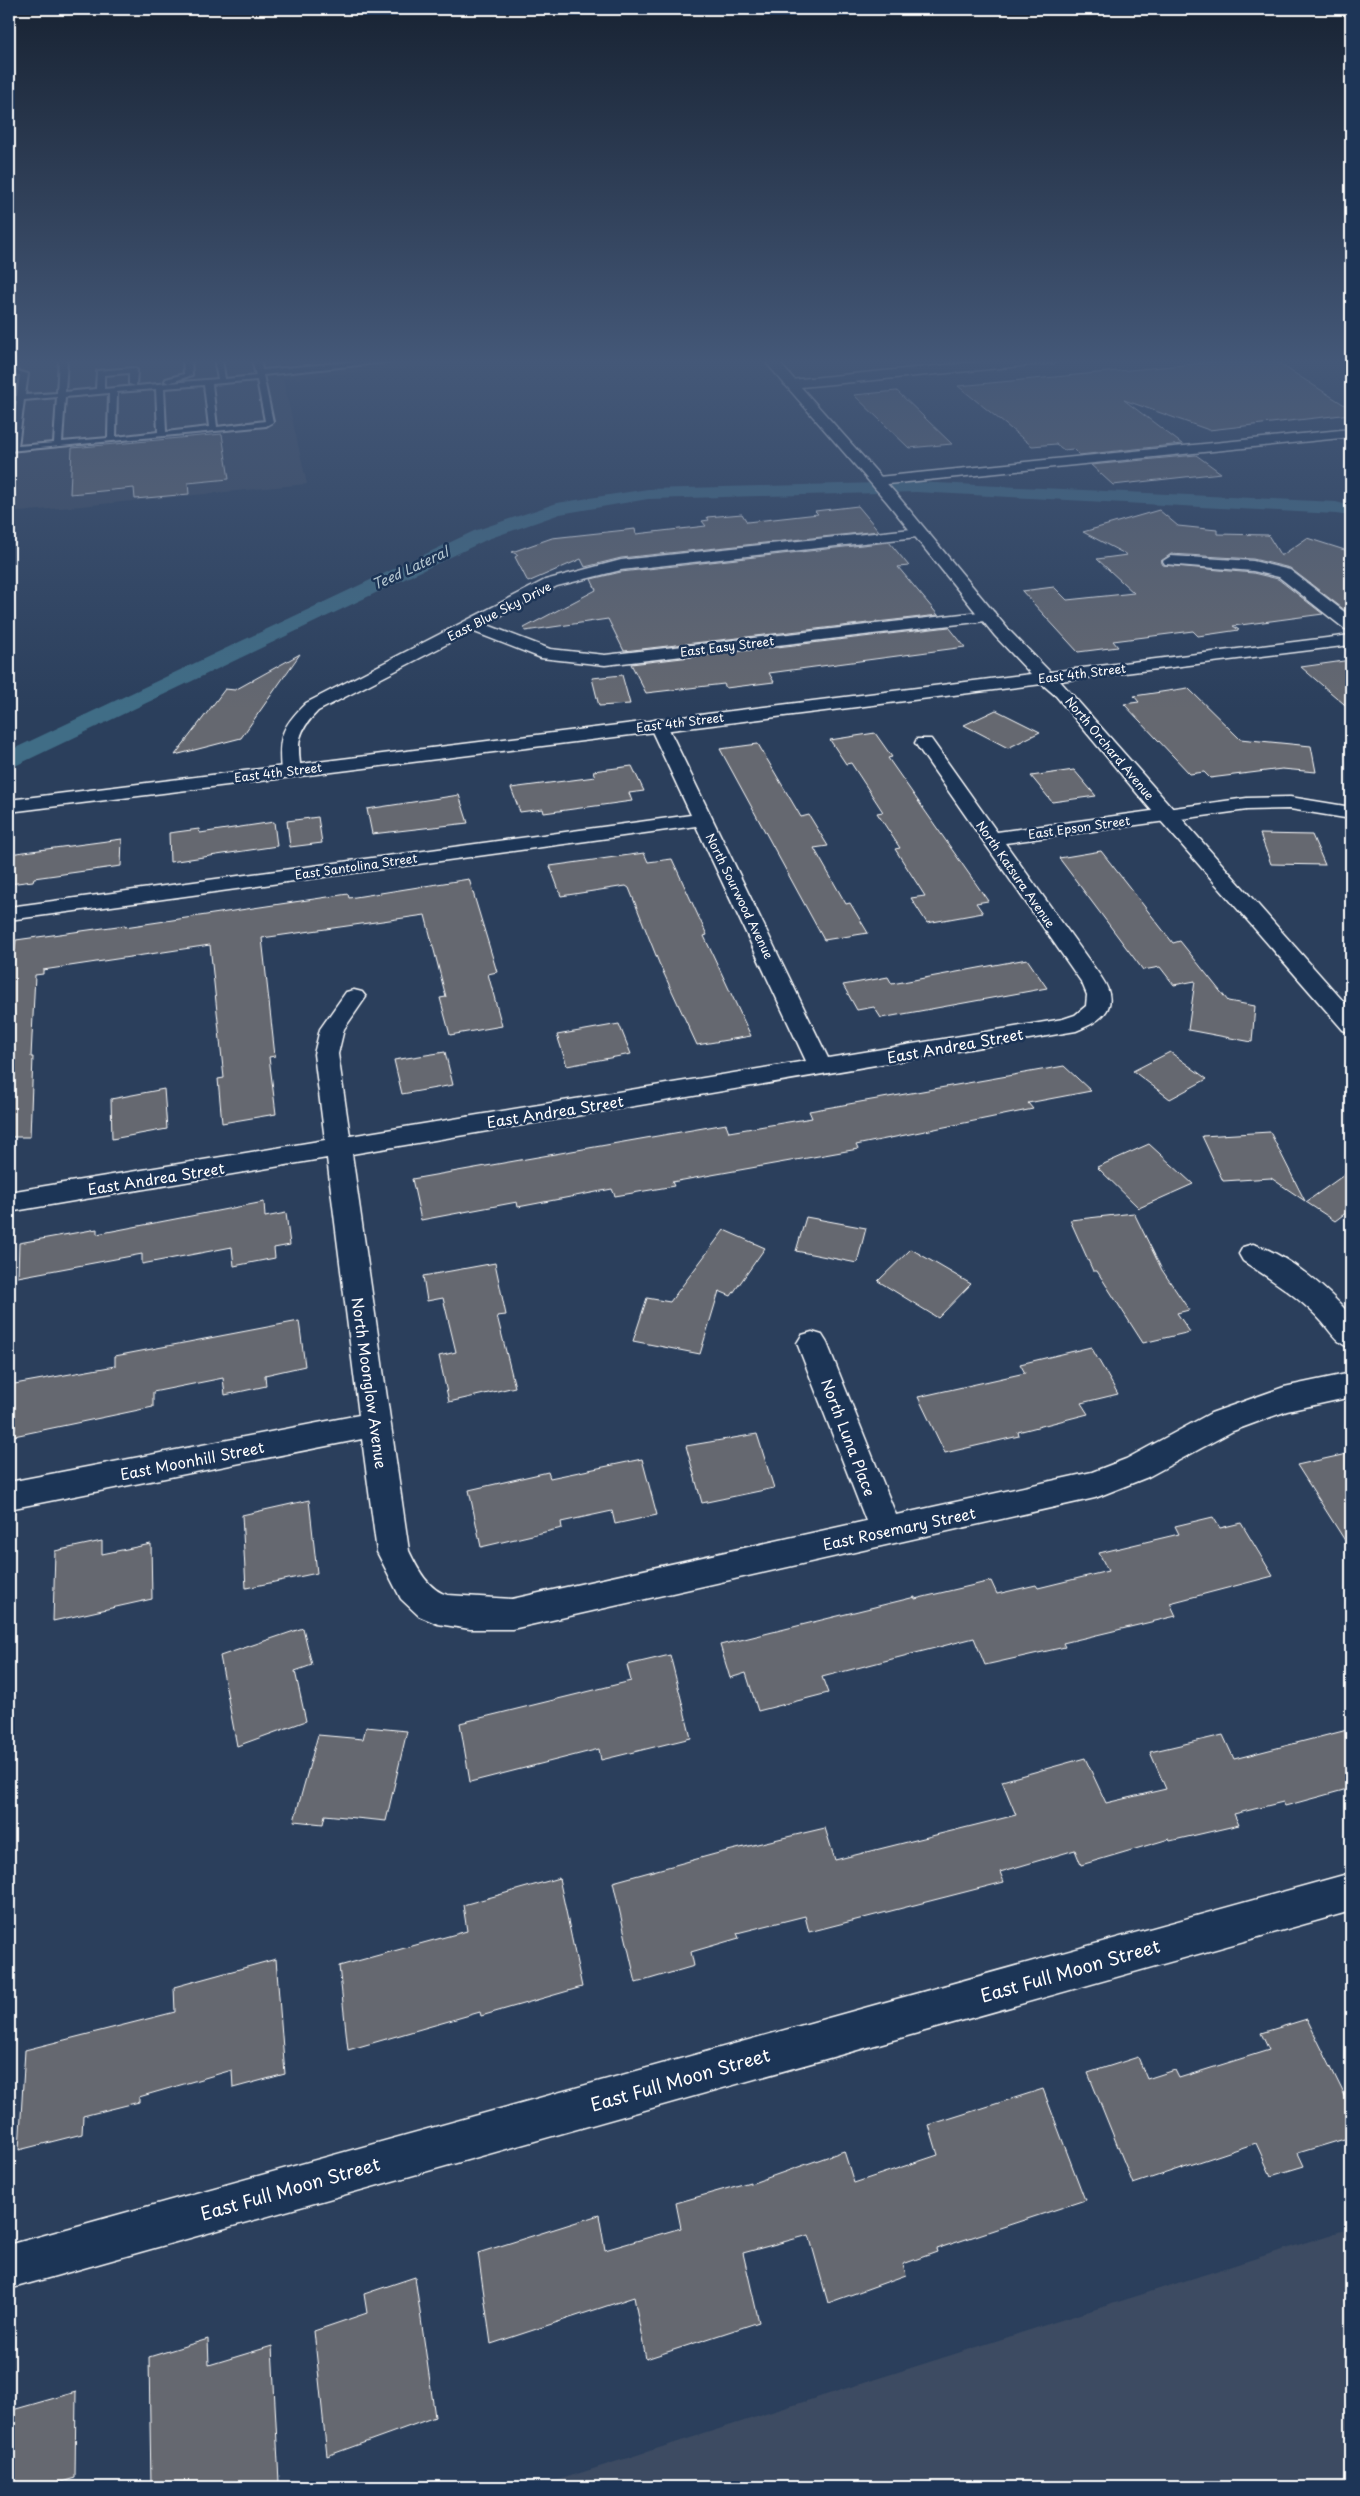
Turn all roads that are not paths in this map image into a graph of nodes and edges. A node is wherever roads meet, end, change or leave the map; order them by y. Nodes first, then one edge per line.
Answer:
1 (872, 475) edge
2 (967, 475) edge
3 (881, 485) junction
4 (921, 533) junction
5 (1171, 561) dead end
6 (988, 616) junction
7 (471, 624) junction
8 (1351, 625) edge
9 (1351, 640) edge
10 (1046, 678) junction
11 (658, 725) junction
12 (924, 743) dead end
13 (291, 770) junction
14 (9, 806) edge
15 (1351, 813) edge
16 (1166, 815) junction
17 (703, 819) junction
18 (992, 839) junction
19 (9, 913) edge
20 (354, 997) dead end
21 (1097, 1009) joint
22 (1351, 1025) edge
23 (821, 1068) junction
24 (339, 1147) junction
25 (9, 1202) edge
26 (1253, 1254) dead end
27 (1351, 1337) edge
28 (812, 1343) dead end
29 (1351, 1385) edge
30 (376, 1424) junction
31 (9, 1496) edge
32 (886, 1531) junction
33 (431, 1605) joint
34 (1351, 1892) edge
35 (9, 2266) edge

1 - 3 street, North Orchard Avenue
2 - 3 street
3 - 4 street, North Orchard Avenue
4 - 6 street, North Orchard Avenue
4 - 7 street, East Blue Sky Drive
5 - 8 street
6 - 7 street, East Easy Street
6 - 10 street, North Orchard Avenue
7 - 13 street, East Blue Sky Drive
9 - 10 street, East 4th Street
10 - 11 street, East 4th Street
10 - 16 street, North Orchard Avenue
11 - 13 street, East 4th Street
11 - 17 street, North Sourwood Avenue
12 - 18 street, North Katsura Avenue
13 - 14 street, East 4th Street
15 - 16 street, East Epson Street
16 - 18 street, East Epson Street
16 - 22 street, North Orchard Avenue
17 - 19 street, East Santolina Street
17 - 23 street, North Sourwood Avenue
18 - 21 street, North Katsura Avenue
20 - 24 street, North Moonglow Avenue
21 - 23 street, East Andrea Street
23 - 24 street, East Andrea Street
24 - 25 street, East Andrea Street
24 - 30 street, North Moonglow Avenue
26 - 27 street
28 - 32 street, North Luna Place
29 - 32 street, East Rosemary Street
30 - 31 street, East Moonhill Street
30 - 33 street, North Moonglow Avenue
32 - 33 street, East Rosemary Street
34 - 35 street, East Full Moon Street

